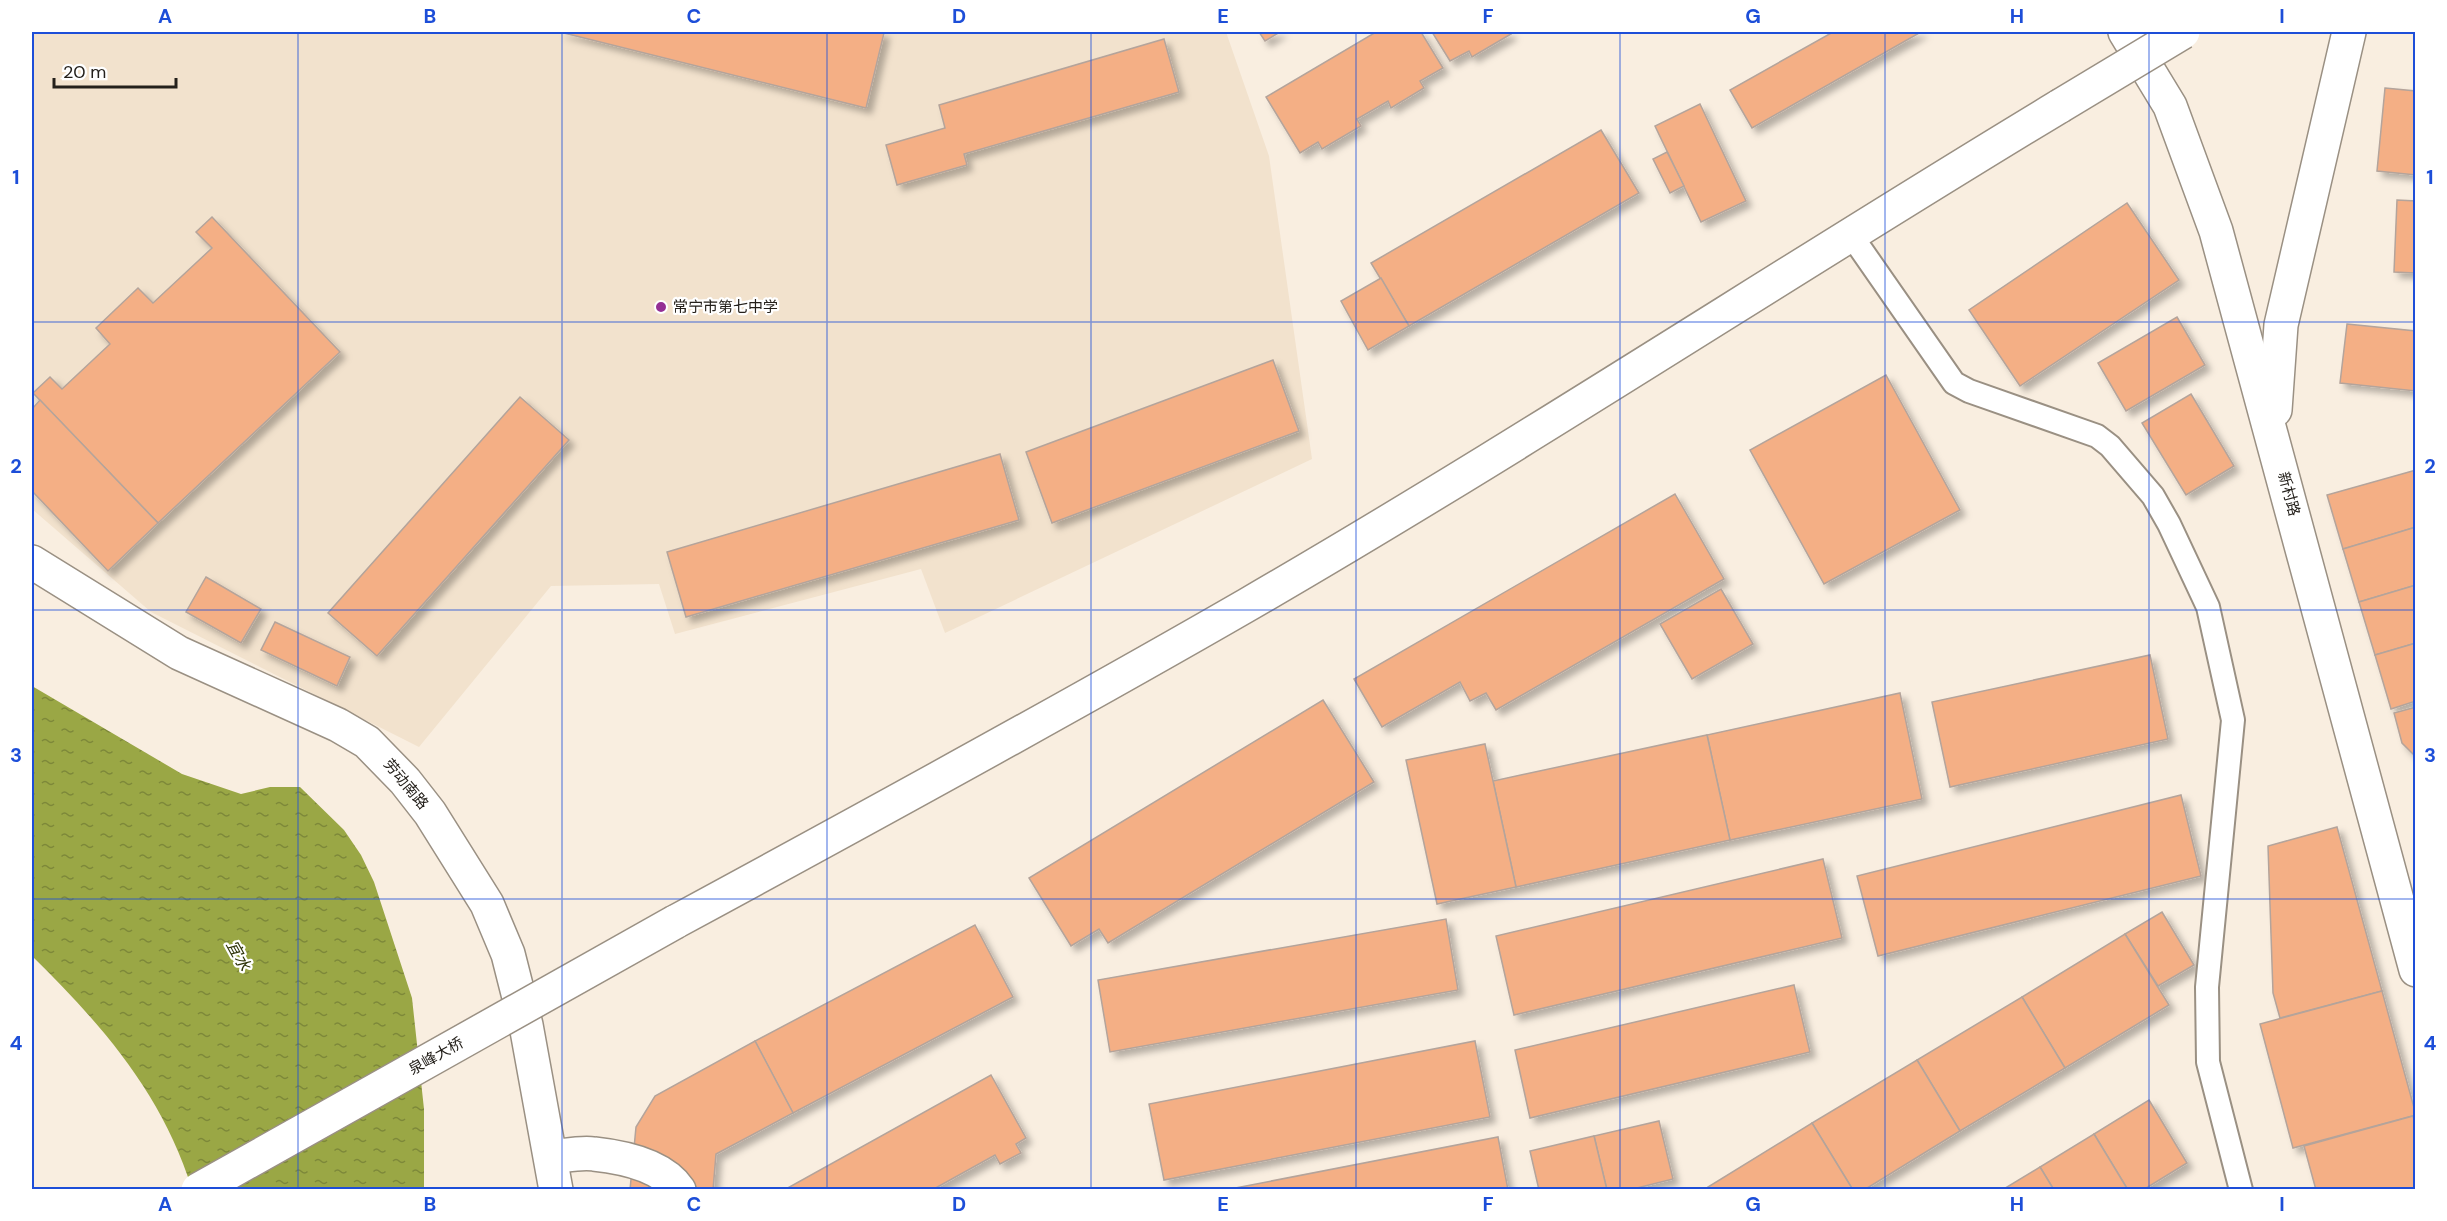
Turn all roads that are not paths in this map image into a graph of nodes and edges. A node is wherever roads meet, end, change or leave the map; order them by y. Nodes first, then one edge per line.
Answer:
1 (2125, 32) edge
2 (2183, 32) edge
3 (2349, 32) edge
4 (1851, 235) junction
5 (2276, 445) junction
6 (32, 562) edge
7 (2415, 970) edge
8 (551, 1157) junction
9 (198, 1190) edge
10 (556, 1190) edge
11 (679, 1190) edge
12 (2241, 1190) edge

1 - 5 main road, 新村路
2 - 4 main road, 泉峰大桥, bridge
3 - 5 main road
4 - 9 main road, 泉峰大桥, bridge
4 - 12 lane
5 - 7 main road, 新村路
6 - 8 main road, 劳动南路
8 - 10 main road, 劳动南路
8 - 11 main road

